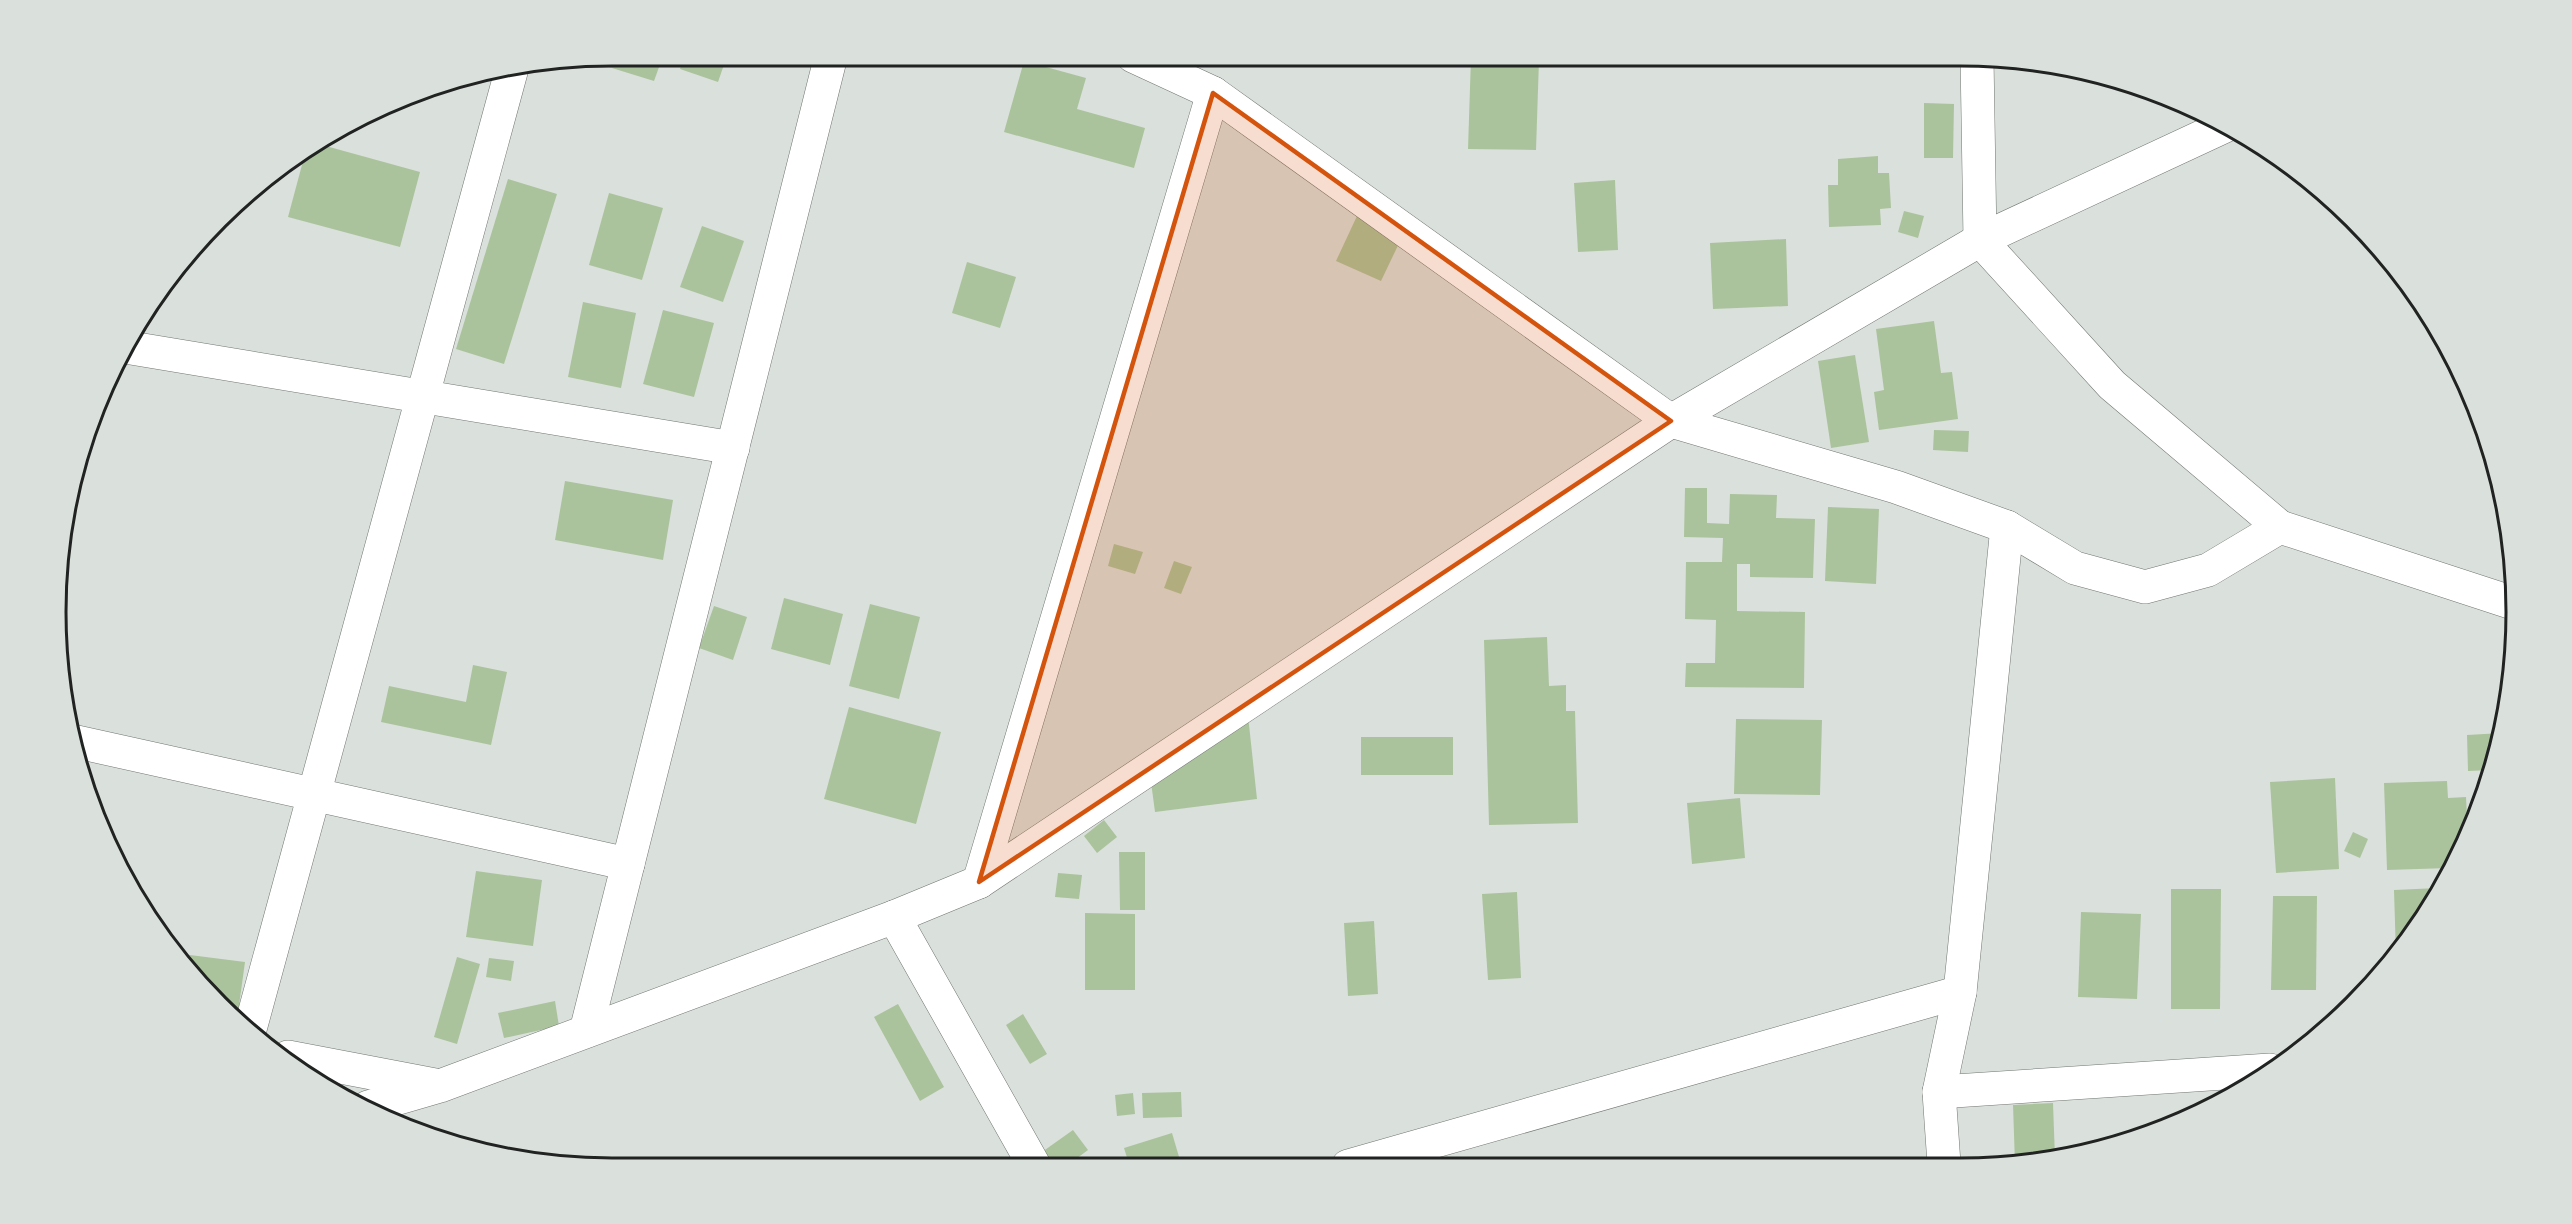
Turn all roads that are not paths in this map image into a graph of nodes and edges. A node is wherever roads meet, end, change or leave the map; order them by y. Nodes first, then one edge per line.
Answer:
1 (828, 66) edge
2 (1155, 66) edge
3 (1977, 66) edge
4 (510, 75) edge
5 (1213, 93) junction
6 (2216, 130) edge
7 (1980, 240) junction
8 (133, 349) edge
9 (423, 397) junction
10 (1671, 421) junction
11 (733, 448) junction
12 (2007, 527) junction
13 (2280, 527) junction
14 (2506, 601) edge
15 (82, 743) edge
16 (315, 795) junction
17 (628, 864) junction
18 (979, 882) junction
19 (894, 917) junction
20 (1960, 992) junction
21 (252, 1023) edge
22 (586, 1031) junction
23 (300, 1059) edge
24 (2255, 1071) edge
25 (440, 1086) junction
26 (1938, 1092) junction
27 (377, 1104) edge
28 (1030, 1158) edge
29 (1376, 1158) edge
30 (1944, 1158) edge

1 - 11 street
2 - 5 street
3 - 7 street
4 - 9 street
5 - 10 street
5 - 18 street
6 - 7 street
7 - 10 street
7 - 13 street
8 - 9 street
9 - 11 street
9 - 16 street
10 - 12 street
10 - 18 street
11 - 17 street
12 - 13 street
12 - 20 street
13 - 14 street
15 - 16 street
16 - 17 street
16 - 21 street
17 - 22 street
18 - 19 street
19 - 22 street
19 - 28 street
20 - 26 street
20 - 29 street
22 - 25 street
23 - 25 street
24 - 26 street
25 - 27 street
26 - 30 street

